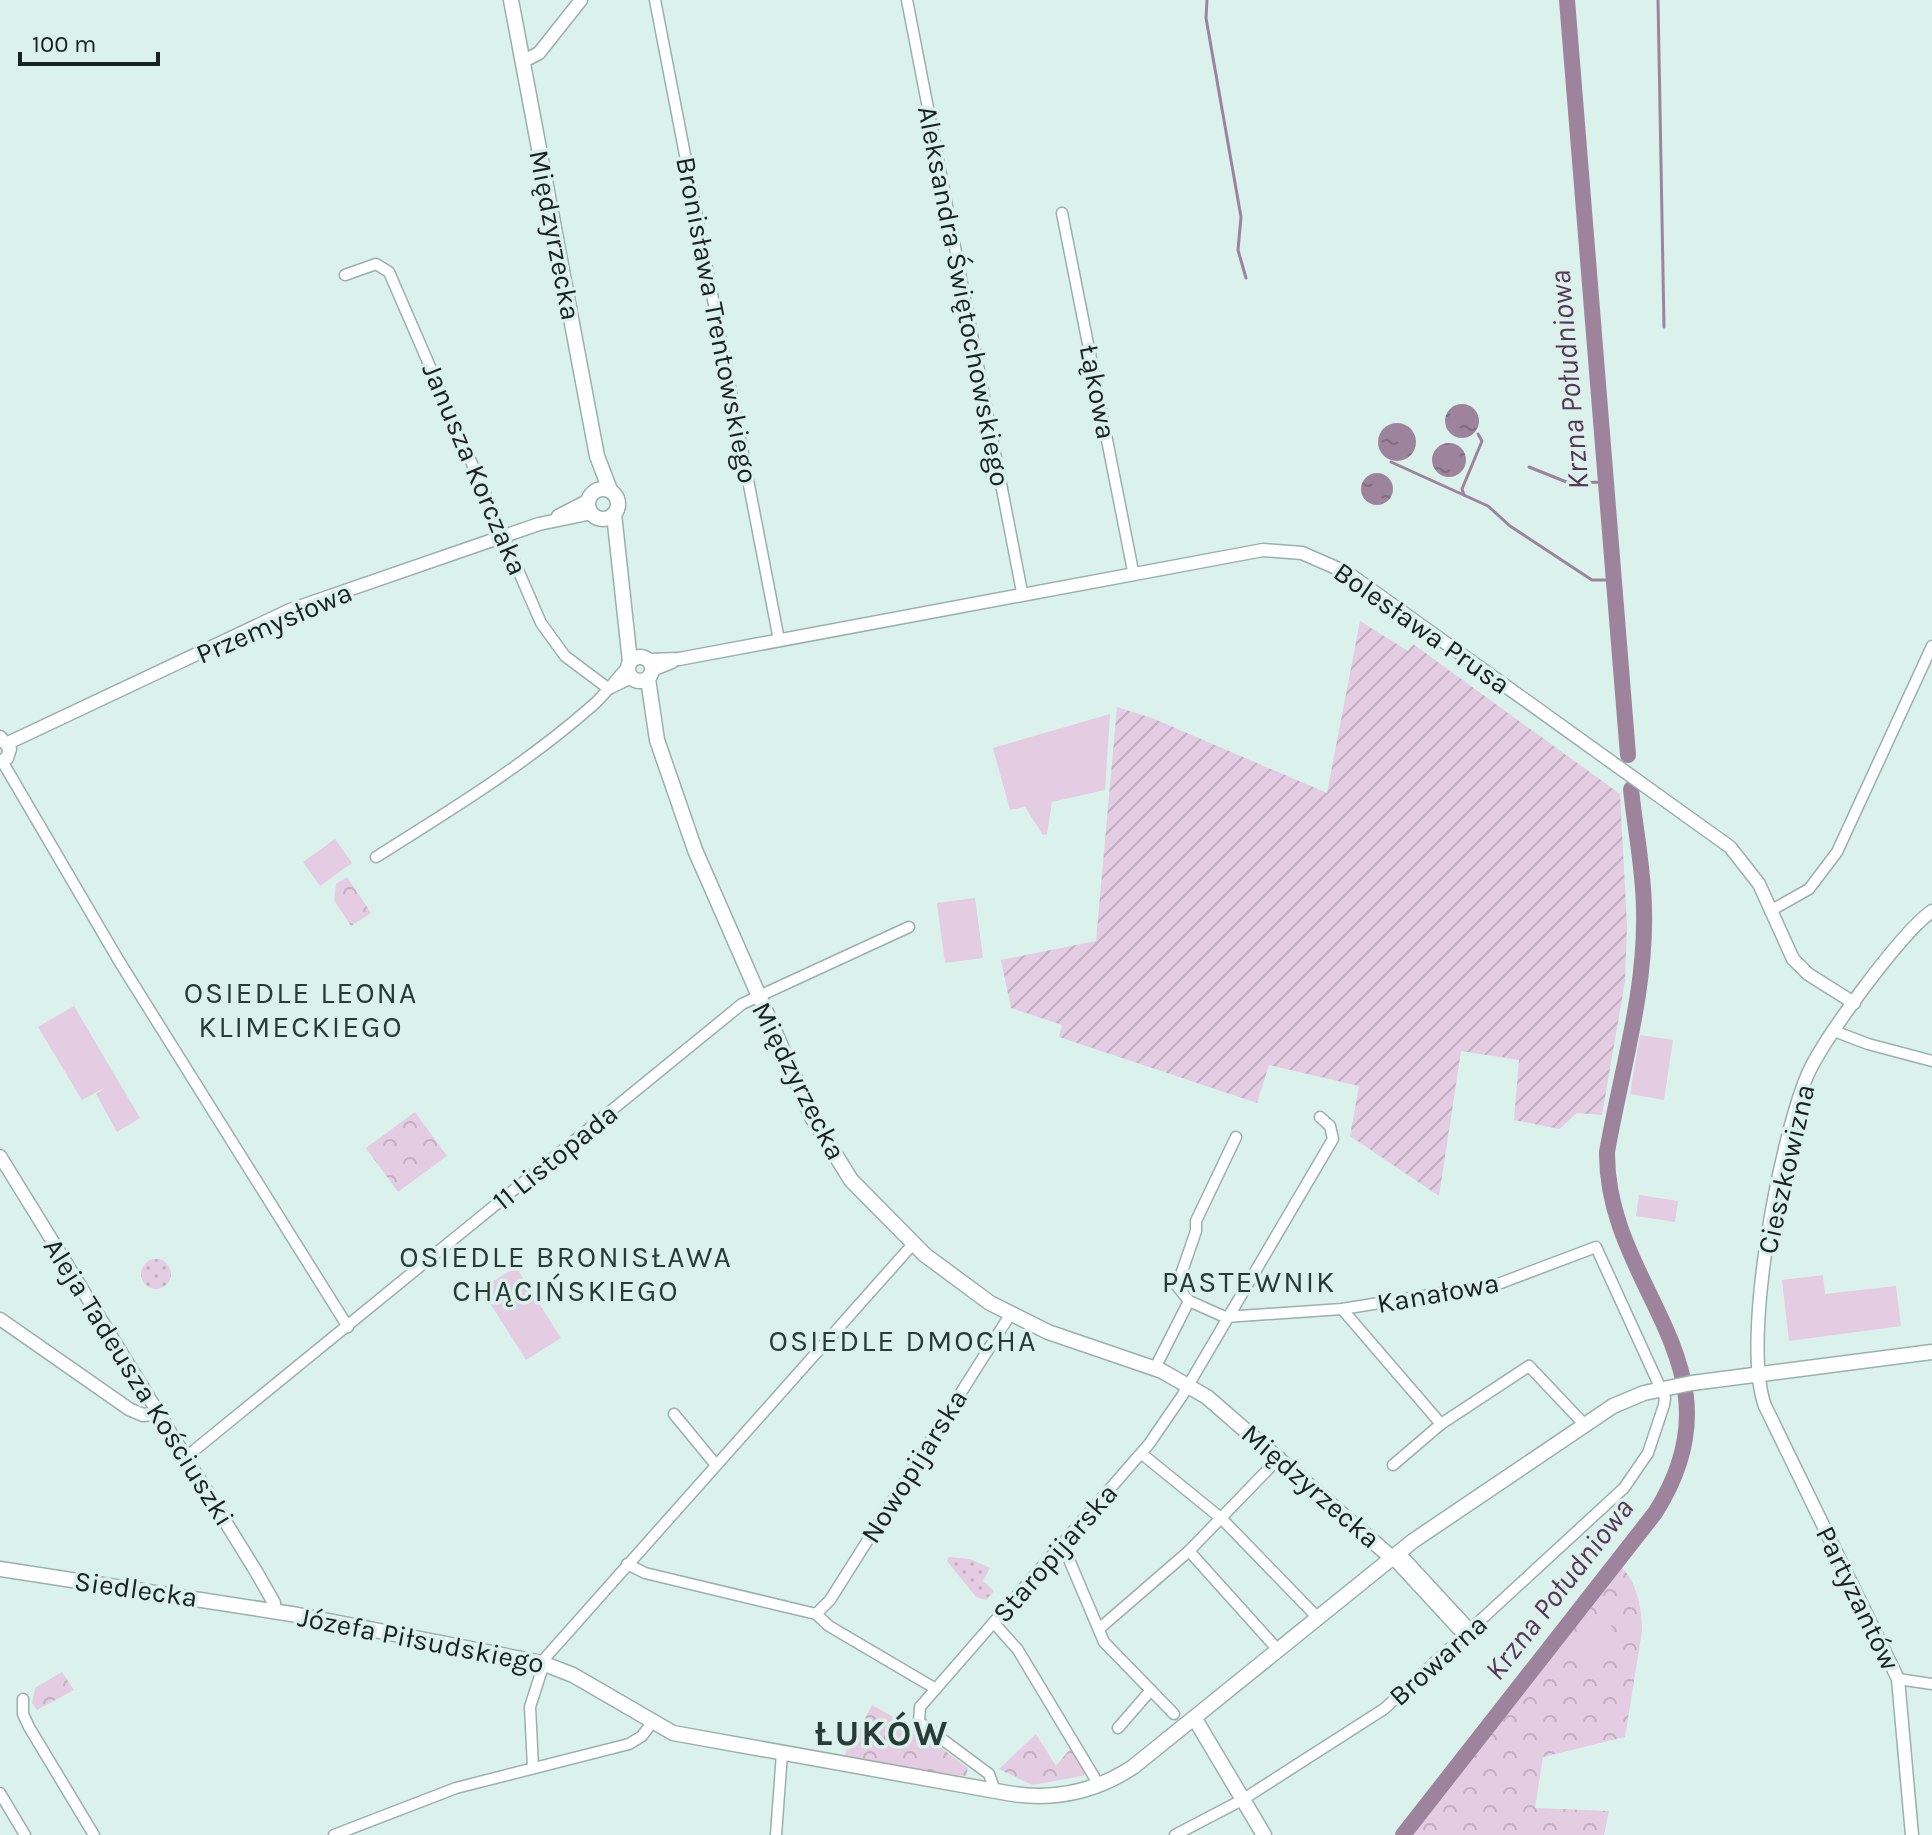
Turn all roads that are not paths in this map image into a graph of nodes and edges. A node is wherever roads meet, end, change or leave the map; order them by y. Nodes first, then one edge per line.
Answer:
1 (511, 0) edge
2 (581, 0) edge
3 (655, 0) edge
4 (907, 0) edge
5 (522, 62) junction
6 (1062, 213) dead end
7 (345, 275) dead end
8 (601, 504) junction
9 (502, 537) junction
10 (1133, 571) junction
11 (1022, 592) junction
12 (779, 640) junction
13 (1932, 646) edge
14 (640, 669) junction
15 (609, 689) junction
16 (4, 740) edge
17 (1, 762) edge
18 (376, 857) dead end
19 (1770, 911) junction
20 (1932, 911) edge
21 (909, 927) dead end
22 (756, 996) junction
23 (1854, 1003) junction
24 (1834, 1031) junction
25 (1932, 1061) edge
26 (1320, 1117) dead end
27 (1236, 1137) dead end
28 (0, 1156) edge
29 (913, 1244) junction
30 (1189, 1301) junction
31 (1342, 1309) junction
32 (1010, 1315) junction
33 (1225, 1317) junction
34 (0, 1319) edge
35 (348, 1327) junction
36 (1932, 1352) edge
37 (1155, 1368) junction
38 (1757, 1375) junction
39 (1188, 1384) junction
40 (1667, 1388) junction
41 (159, 1413) junction
42 (674, 1414) dead end
43 (1583, 1423) junction
44 (1441, 1424) junction
45 (1142, 1454) junction
46 (186, 1457) junction
47 (1280, 1457) junction
48 (716, 1465) junction
49 (1393, 1465) dead end
50 (1222, 1519) junction
51 (1062, 1543) junction
52 (1189, 1551) junction
53 (1396, 1555) junction
54 (627, 1564) junction
55 (0, 1569) edge
56 (272, 1611) junction
57 (816, 1614) junction
58 (1319, 1619) junction
59 (994, 1623) junction
60 (1100, 1628) junction
61 (1468, 1633) junction
62 (1279, 1651) junction
63 (542, 1663) junction
64 (1898, 1679) junction
65 (1932, 1684) edge
66 (936, 1689) junction
67 (1151, 1690) junction
68 (23, 1699) dead end
69 (1174, 1714) dead end
70 (1195, 1719) junction
71 (651, 1724) junction
72 (1118, 1728) dead end
73 (782, 1753) junction
74 (533, 1767) junction
75 (1099, 1785) junction
76 (995, 1791) junction
77 (0, 1793) edge
78 (1242, 1800) junction
79 (92, 1831) edge
80 (25, 1835) edge
81 (77, 1835) edge
82 (334, 1835) edge
83 (776, 1835) edge
84 (1175, 1835) edge
85 (1264, 1835) edge
86 (1912, 1835) edge

1 - 5 main road, Międzyrzecka
2 - 5 street
3 - 12 street, Bronisława Trentowskiego
4 - 11 street, Aleksandra Świętochowskiego
5 - 8 main road, Międzyrzecka
6 - 10 street, Łąkowa
7 - 9 street, Janusza Korczaka
8 - 9 street, Przemysłowa
8 - 14 main road, Międzyrzecka
9 - 15 street, Janusza Korczaka
9 - 16 street, Przemysłowa
10 - 11 street, Bolesława Prusa
10 - 19 street, Bolesława Prusa
11 - 12 street, Bolesława Prusa
12 - 14 street, Bolesława Prusa
13 - 19 street
14 - 15 street
14 - 22 main road, Międzyrzecka
15 - 18 street
16 - 17 street
17 - 35 street
19 - 23 street, Bolesława Prusa
20 - 23 street, Cieszkowizna
21 - 22 street, 11 Listopada
22 - 29 main road, Międzyrzecka
22 - 35 street, 11 Listopada
23 - 24 street, Cieszkowizna
24 - 25 street
24 - 38 street, Cieszkowizna
26 - 33 street
27 - 30 street
28 - 41 street, Aleja Tadeusza Kościuszki
29 - 32 main road, Międzyrzecka
29 - 48 street
30 - 33 street
30 - 37 street
31 - 33 street, Kanałowa
31 - 40 street, Kanałowa
31 - 44 street
32 - 37 main road, Międzyrzecka
32 - 57 street, Nowopijarska
33 - 39 street
34 - 41 street
35 - 46 street, 11 Listopada
36 - 38 main road, Józefa Piłsudskiego
37 - 39 main road, Międzyrzecka
38 - 40 main road, Józefa Piłsudskiego
38 - 64 street, Partyzantów
39 - 45 street, Staropijarska
39 - 47 main road, Międzyrzecka
40 - 43 main road, Józefa Piłsudskiego
40 - 61 street, Browarna
41 - 46 street, Aleja Tadeusza Kościuszki
42 - 48 street
43 - 44 street
43 - 53 main road, Józefa Piłsudskiego
44 - 49 street
45 - 50 street
45 - 51 street, Staropijarska
46 - 56 street, Aleja Tadeusza Kościuszki
47 - 50 street
47 - 53 main road, Międzyrzecka
48 - 54 street
50 - 52 street
50 - 58 street
51 - 59 street, Staropijarska
51 - 60 street
52 - 60 street
52 - 62 street
53 - 58 main road, Józefa Piłsudskiego
53 - 61 street
54 - 57 street
54 - 63 street
55 - 56 main road, Siedlecka
56 - 63 main road, Józefa Piłsudskiego
57 - 66 street
58 - 62 main road, Józefa Piłsudskiego
59 - 66 street, Staropijarska
59 - 75 street
60 - 67 street
61 - 78 street, Browarna
62 - 70 main road, Józefa Piłsudskiego
63 - 71 main road, Józefa Piłsudskiego
63 - 74 street
64 - 65 street
64 - 86 street, Partyzantów
66 - 76 street, Staropijarska
67 - 69 street
67 - 72 street
68 - 79 street
70 - 75 main road, Józefa Piłsudskiego
70 - 78 main road
71 - 73 main road, Józefa Piłsudskiego
71 - 74 street
73 - 76 main road, Józefa Piłsudskiego
73 - 83 street
74 - 82 street
75 - 76 main road, Józefa Piłsudskiego
77 - 80 street
78 - 84 street, Browarna
78 - 85 main road
79 - 81 street

